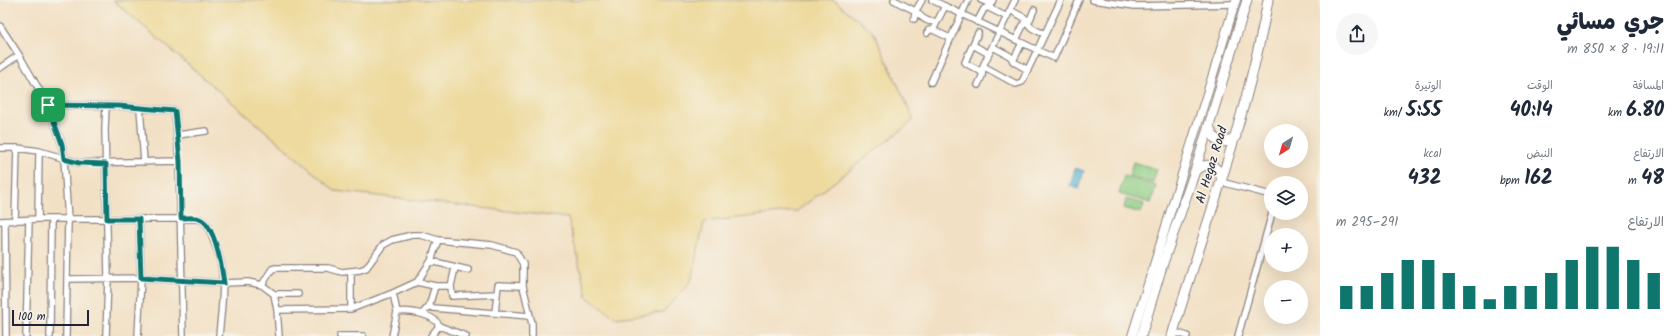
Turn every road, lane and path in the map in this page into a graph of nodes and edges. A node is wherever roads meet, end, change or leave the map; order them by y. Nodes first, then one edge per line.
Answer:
1 (894, 0) edge
2 (922, 0) edge
3 (932, 0) edge
4 (981, 0) edge
5 (1015, 0) edge
6 (1061, 0) edge
7 (1079, 0) edge
8 (1093, 0) edge
9 (1247, 0) edge
10 (1268, 0) edge
11 (966, 1) edge
12 (1235, 2) edge
13 (942, 3) edge
14 (990, 4) edge
15 (1010, 10) junction
16 (1034, 10) dead end
17 (915, 12) junction
18 (963, 14) junction
19 (1007, 17) junction
20 (914, 19) dead end
21 (938, 21) junction
22 (1027, 21) junction
23 (977, 22) junction
24 (0, 26) edge
25 (978, 33) dead end
26 (1000, 33) junction
27 (1045, 34) junction
28 (950, 38) junction
29 (1019, 41) junction
30 (973, 45) junction
31 (993, 46) junction
32 (1037, 50) junction
33 (989, 54) junction
34 (19, 55) junction
35 (1013, 61) junction
36 (0, 68) edge
37 (983, 69) junction
38 (1028, 70) junction
39 (931, 82) dead end
40 (978, 85) dead end
41 (48, 105) junction
42 (106, 106) junction
43 (140, 108) junction
44 (1209, 125) junction
45 (206, 131) dead end
46 (178, 135) junction
47 (1236, 136) junction
48 (0, 148) edge
49 (17, 148) junction
50 (39, 150) junction
51 (64, 159) junction
52 (180, 161) junction
53 (144, 162) junction
54 (106, 164) junction
55 (1195, 171) junction
56 (1222, 180) junction
57 (1264, 193) edge
58 (181, 218) junction
59 (38, 219) junction
60 (107, 219) junction
61 (139, 219) junction
62 (29, 220) junction
63 (51, 220) junction
64 (68, 220) junction
65 (1270, 220) edge
66 (2, 221) edge
67 (15, 221) junction
68 (438, 240) junction
69 (431, 261) junction
70 (455, 268) junction
71 (468, 270) dead end
72 (351, 272) junction
73 (108, 278) junction
74 (141, 278) junction
75 (68, 279) junction
76 (182, 280) junction
77 (417, 282) junction
78 (224, 283) junction
79 (262, 285) junction
80 (435, 286) junction
81 (451, 286) junction
82 (523, 286) junction
83 (393, 293) junction
84 (274, 294) junction
85 (298, 294) dead end
86 (497, 294) junction
87 (429, 306) junction
88 (351, 309) junction
89 (277, 310) junction
90 (397, 312) junction
91 (496, 313) junction
92 (422, 314) junction
93 (530, 316) junction
94 (439, 326) junction
95 (1173, 334) edge
96 (6, 336) edge
97 (26, 336) edge
98 (50, 336) edge
99 (66, 336) edge
100 (106, 336) edge
101 (138, 336) edge
102 (183, 336) edge
103 (219, 336) edge
104 (279, 336) edge
105 (340, 336) edge
106 (344, 336) edge
107 (363, 336) edge
108 (392, 336) edge
109 (431, 336) edge
110 (466, 336) edge
111 (532, 336) edge
112 (1132, 336) edge
113 (1141, 336) edge
114 (1187, 336) edge
115 (1238, 336) edge

1 - 17 street
2 - 17 street
3 - 13 street
4 - 14 street
5 - 15 street
6 - 27 street
7 - 32 street
8 - 12 street
9 - 44 main road
10 - 47 main road, Al Hegaz Road
11 - 18 street
12 - 112 main road
13 - 18 street
13 - 21 street
14 - 19 street
14 - 23 street
15 - 19 street
15 - 22 street
16 - 22 street
17 - 20 street
17 - 21 street
18 - 23 street
18 - 28 street
19 - 26 street
21 - 28 street
22 - 27 street
22 - 29 street
23 - 26 street
24 - 34 street
25 - 30 street
26 - 29 street
26 - 31 street
27 - 32 street
28 - 39 street
29 - 32 street
29 - 35 street
30 - 33 street
30 - 37 street
31 - 33 street
31 - 35 street
32 - 38 street
33 - 37 street
34 - 36 street
34 - 41 street
35 - 38 street
37 - 38 street
37 - 40 street
41 - 42 street
41 - 51 street
42 - 43 street
42 - 54 street
43 - 46 street
43 - 53 street
44 - 47 main road
44 - 55 main road
45 - 46 street
46 - 52 street
47 - 56 main road, Al Hegaz Road
48 - 49 street
49 - 50 street
49 - 67 street
50 - 51 street
50 - 59 street
51 - 54 street
51 - 64 street
52 - 53 street
52 - 58 street
53 - 54 street
54 - 60 street
55 - 56 main road
55 - 113 main road
56 - 57 street
56 - 95 main road, Al Hegaz Road
58 - 61 street
58 - 76 street
58 - 78 street
59 - 62 street
59 - 63 street
60 - 61 street
60 - 64 street
60 - 73 street
61 - 74 street
62 - 67 street
62 - 97 street
63 - 64 street
63 - 98 street
64 - 75 street
65 - 115 street
66 - 67 street
66 - 96 street
68 - 69 street
68 - 72 street
68 - 82 street
69 - 70 street
69 - 77 street
70 - 71 street
70 - 81 street
72 - 79 street
72 - 88 street
73 - 74 street
73 - 75 street
73 - 100 street
74 - 76 street
74 - 101 street
75 - 99 street
76 - 78 street
76 - 102 street
77 - 80 street
77 - 83 street
78 - 79 street
78 - 103 street
79 - 84 street
80 - 81 street
80 - 87 street
81 - 86 street
82 - 86 street
82 - 93 street
83 - 88 street
83 - 90 street
84 - 85 street
84 - 89 street
86 - 91 street
87 - 91 street
87 - 92 street
88 - 89 street
89 - 104 street
90 - 92 street
90 - 108 street
91 - 93 street
92 - 94 street
93 - 111 street
94 - 109 street
94 - 110 street
95 - 114 street
105 - 106 street
106 - 107 street

